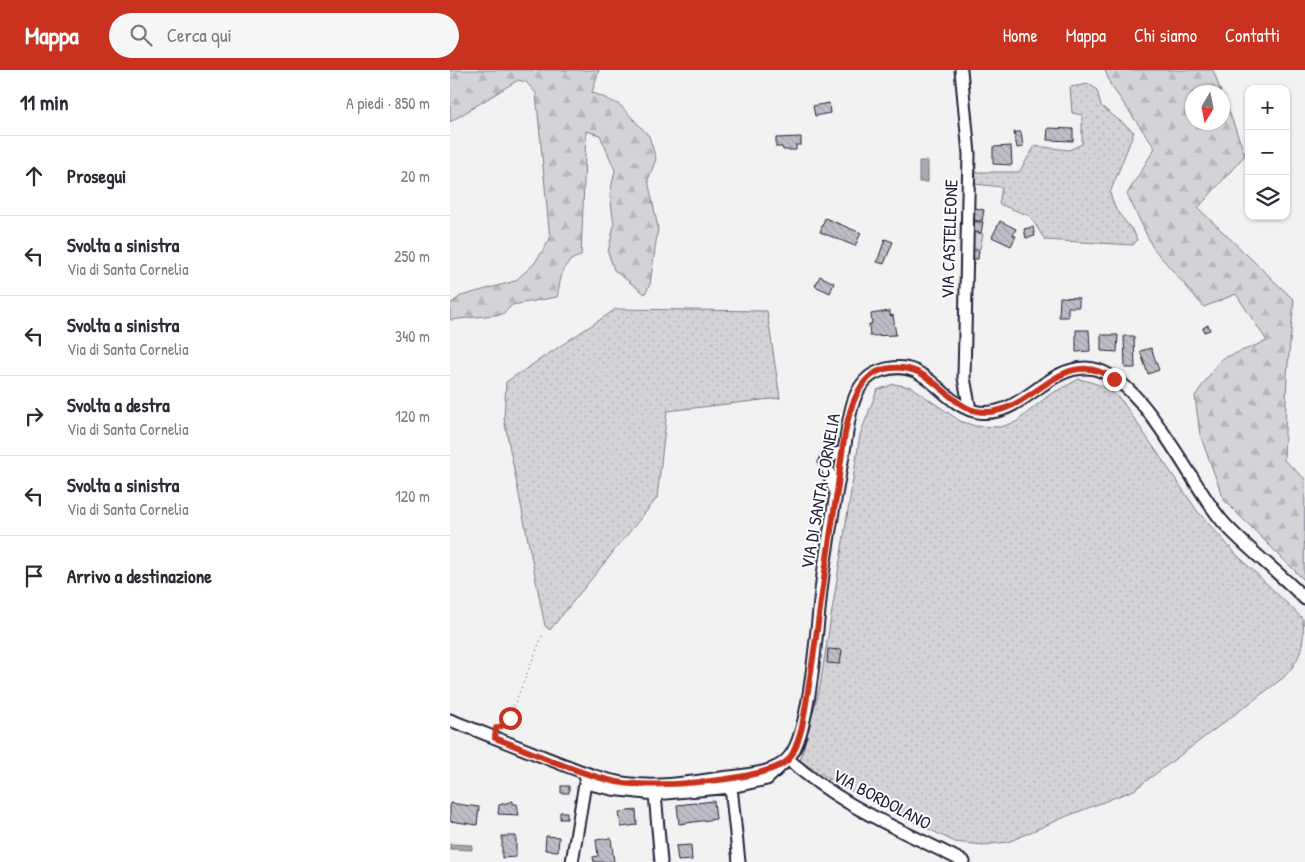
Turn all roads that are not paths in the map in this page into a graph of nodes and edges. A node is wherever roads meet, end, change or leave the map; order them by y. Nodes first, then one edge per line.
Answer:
1 (961, 70) edge
2 (970, 410) junction
3 (843, 452) junction
4 (836, 494) junction
5 (1305, 599) edge
6 (450, 720) edge
7 (788, 759) junction
8 (586, 778) junction
9 (732, 787) junction
10 (655, 794) junction
11 (572, 862) edge
12 (661, 862) edge
13 (739, 862) edge
14 (964, 862) edge

1 - 2 street, VIA CASTELLEONE
2 - 3 street, VIA DI SANTA CORNELIA
2 - 5 street
3 - 4 street, VIA DI SANTA CORNELIA
3 - 4 street
4 - 7 street, VIA DI SANTA CORNELIA
6 - 8 street, VIA DI SANTA CORNELIA
7 - 8 street, VIA DI SANTA CORNELIA
7 - 9 street, VIA DI SANTA CORNELIA
7 - 14 street, VIA BORDOLANO
8 - 10 street, VIA DI SANTA CORNELIA
8 - 11 street
9 - 10 street, VIA DI SANTA CORNELIA
9 - 13 street
10 - 12 street

